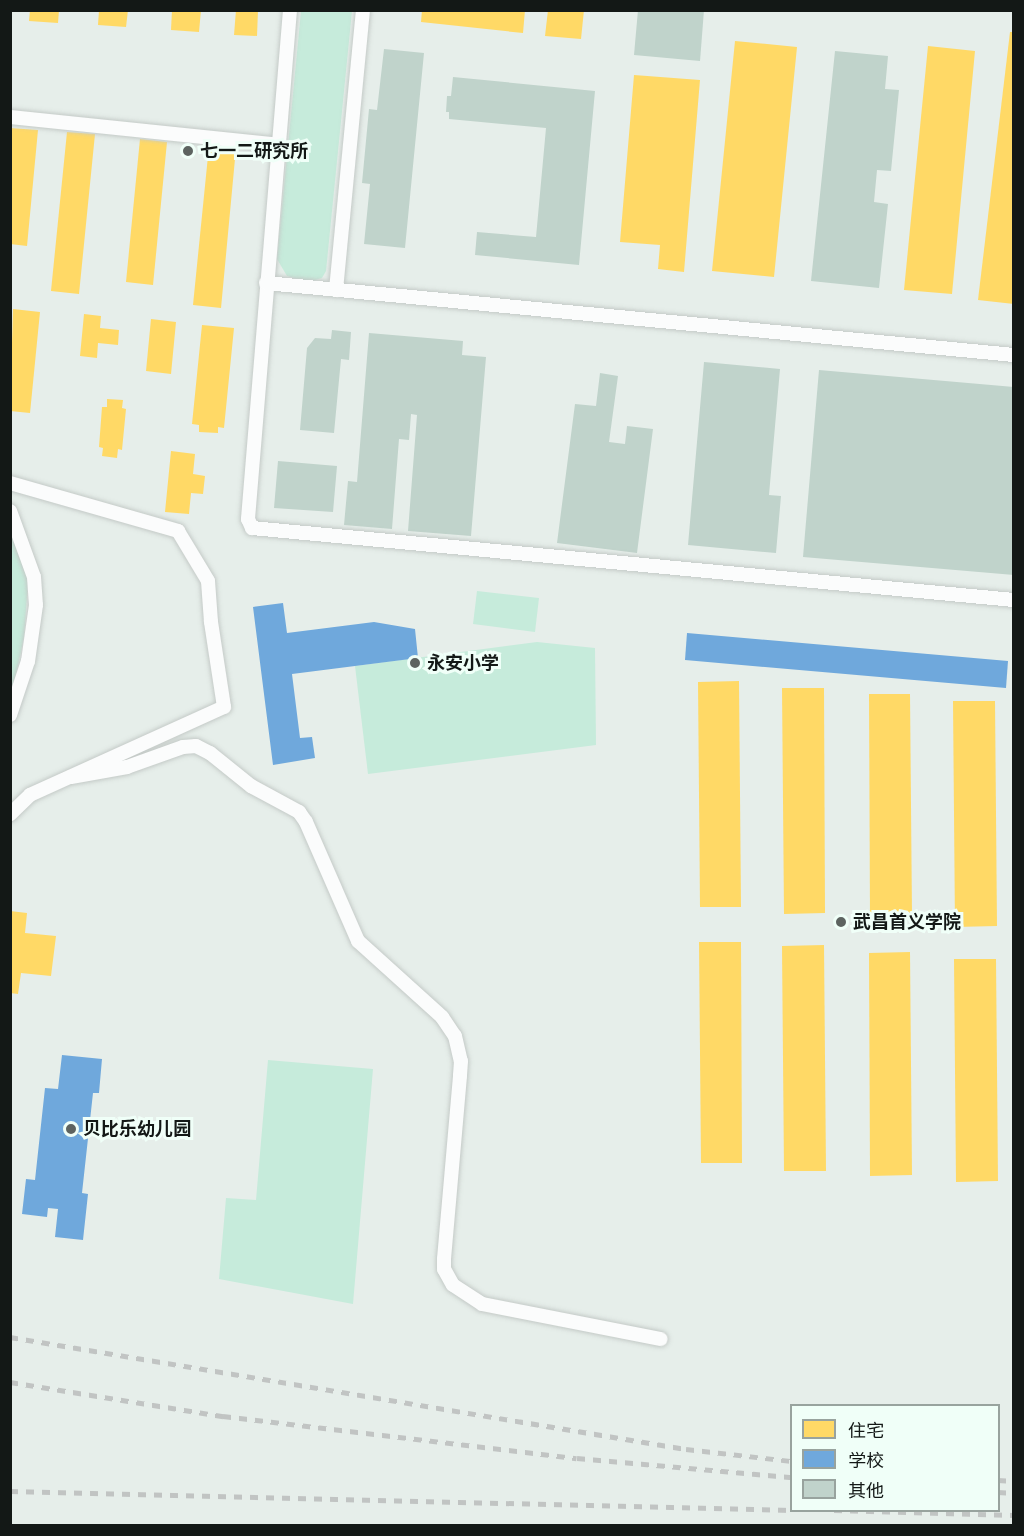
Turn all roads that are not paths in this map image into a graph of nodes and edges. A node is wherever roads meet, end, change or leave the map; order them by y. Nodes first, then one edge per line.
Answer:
1 (290, 10) edge
2 (363, 10) edge
3 (10, 117) edge
4 (279, 145) junction
5 (266, 283) junction
6 (336, 290) junction
7 (1014, 355) edge
8 (10, 483) edge
9 (10, 511) edge
10 (1014, 600) edge
11 (10, 715) edge
12 (71, 777) junction
13 (11, 812) edge
14 (661, 1339) dead end

1 - 4 street
2 - 6 street
3 - 4 street
4 - 5 street
5 - 6 street
5 - 10 street
6 - 7 street
8 - 12 street
9 - 11 street
12 - 13 street
12 - 14 street

